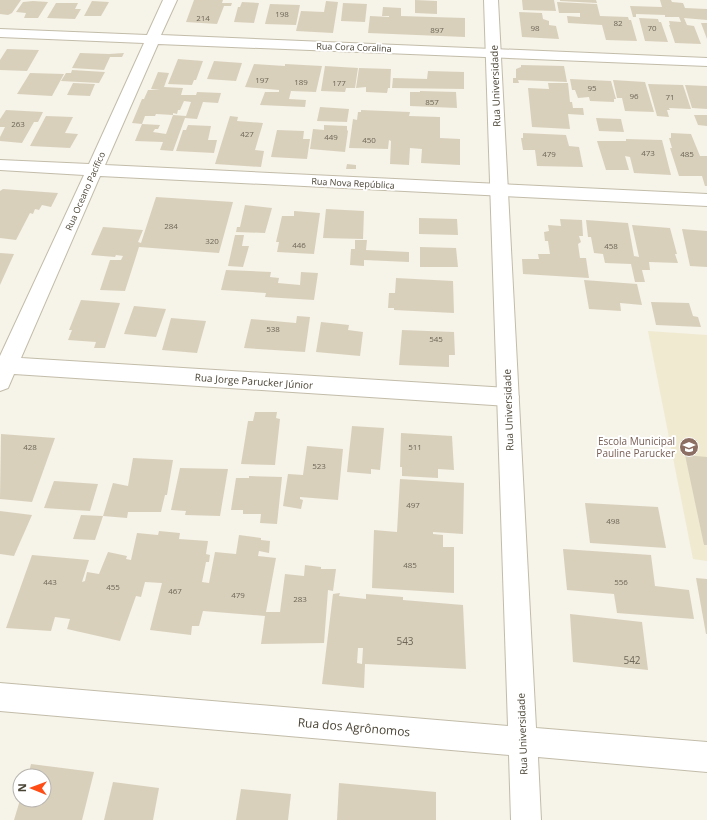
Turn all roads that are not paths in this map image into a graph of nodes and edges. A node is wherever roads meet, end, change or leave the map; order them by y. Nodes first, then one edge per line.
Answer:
1 (170, 0) edge
2 (491, 0) edge
3 (0, 33) edge
4 (153, 39) junction
5 (493, 53) junction
6 (707, 62) edge
7 (0, 165) edge
8 (95, 170) junction
9 (499, 190) junction
10 (707, 200) edge
11 (3, 371) edge
12 (508, 397) junction
13 (0, 697) edge
14 (523, 741) junction
15 (707, 757) edge
16 (526, 820) edge

1 - 4 street, Rua Oceano Pacífico
2 - 5 street, Rua Universidade
3 - 4 street, Rua Cora Coralina
4 - 5 street, Rua Cora Coralina
4 - 8 street, Rua Oceano Pacífico
5 - 6 street, Rua Cora Coralina
5 - 9 street, Rua Universidade
7 - 8 street, Rua Nova República
8 - 9 street, Rua Nova República
8 - 11 street, Rua Oceano Pacífico
9 - 10 street, Rua Nova República
9 - 12 street, Rua Universidade
11 - 12 street, Rua Jorge Parucker Júnior
12 - 14 street, Rua Universidade
13 - 14 street, Rua dos Agrônomos
14 - 15 street, Rua dos Agrônomos
14 - 16 street, Rua Universidade

